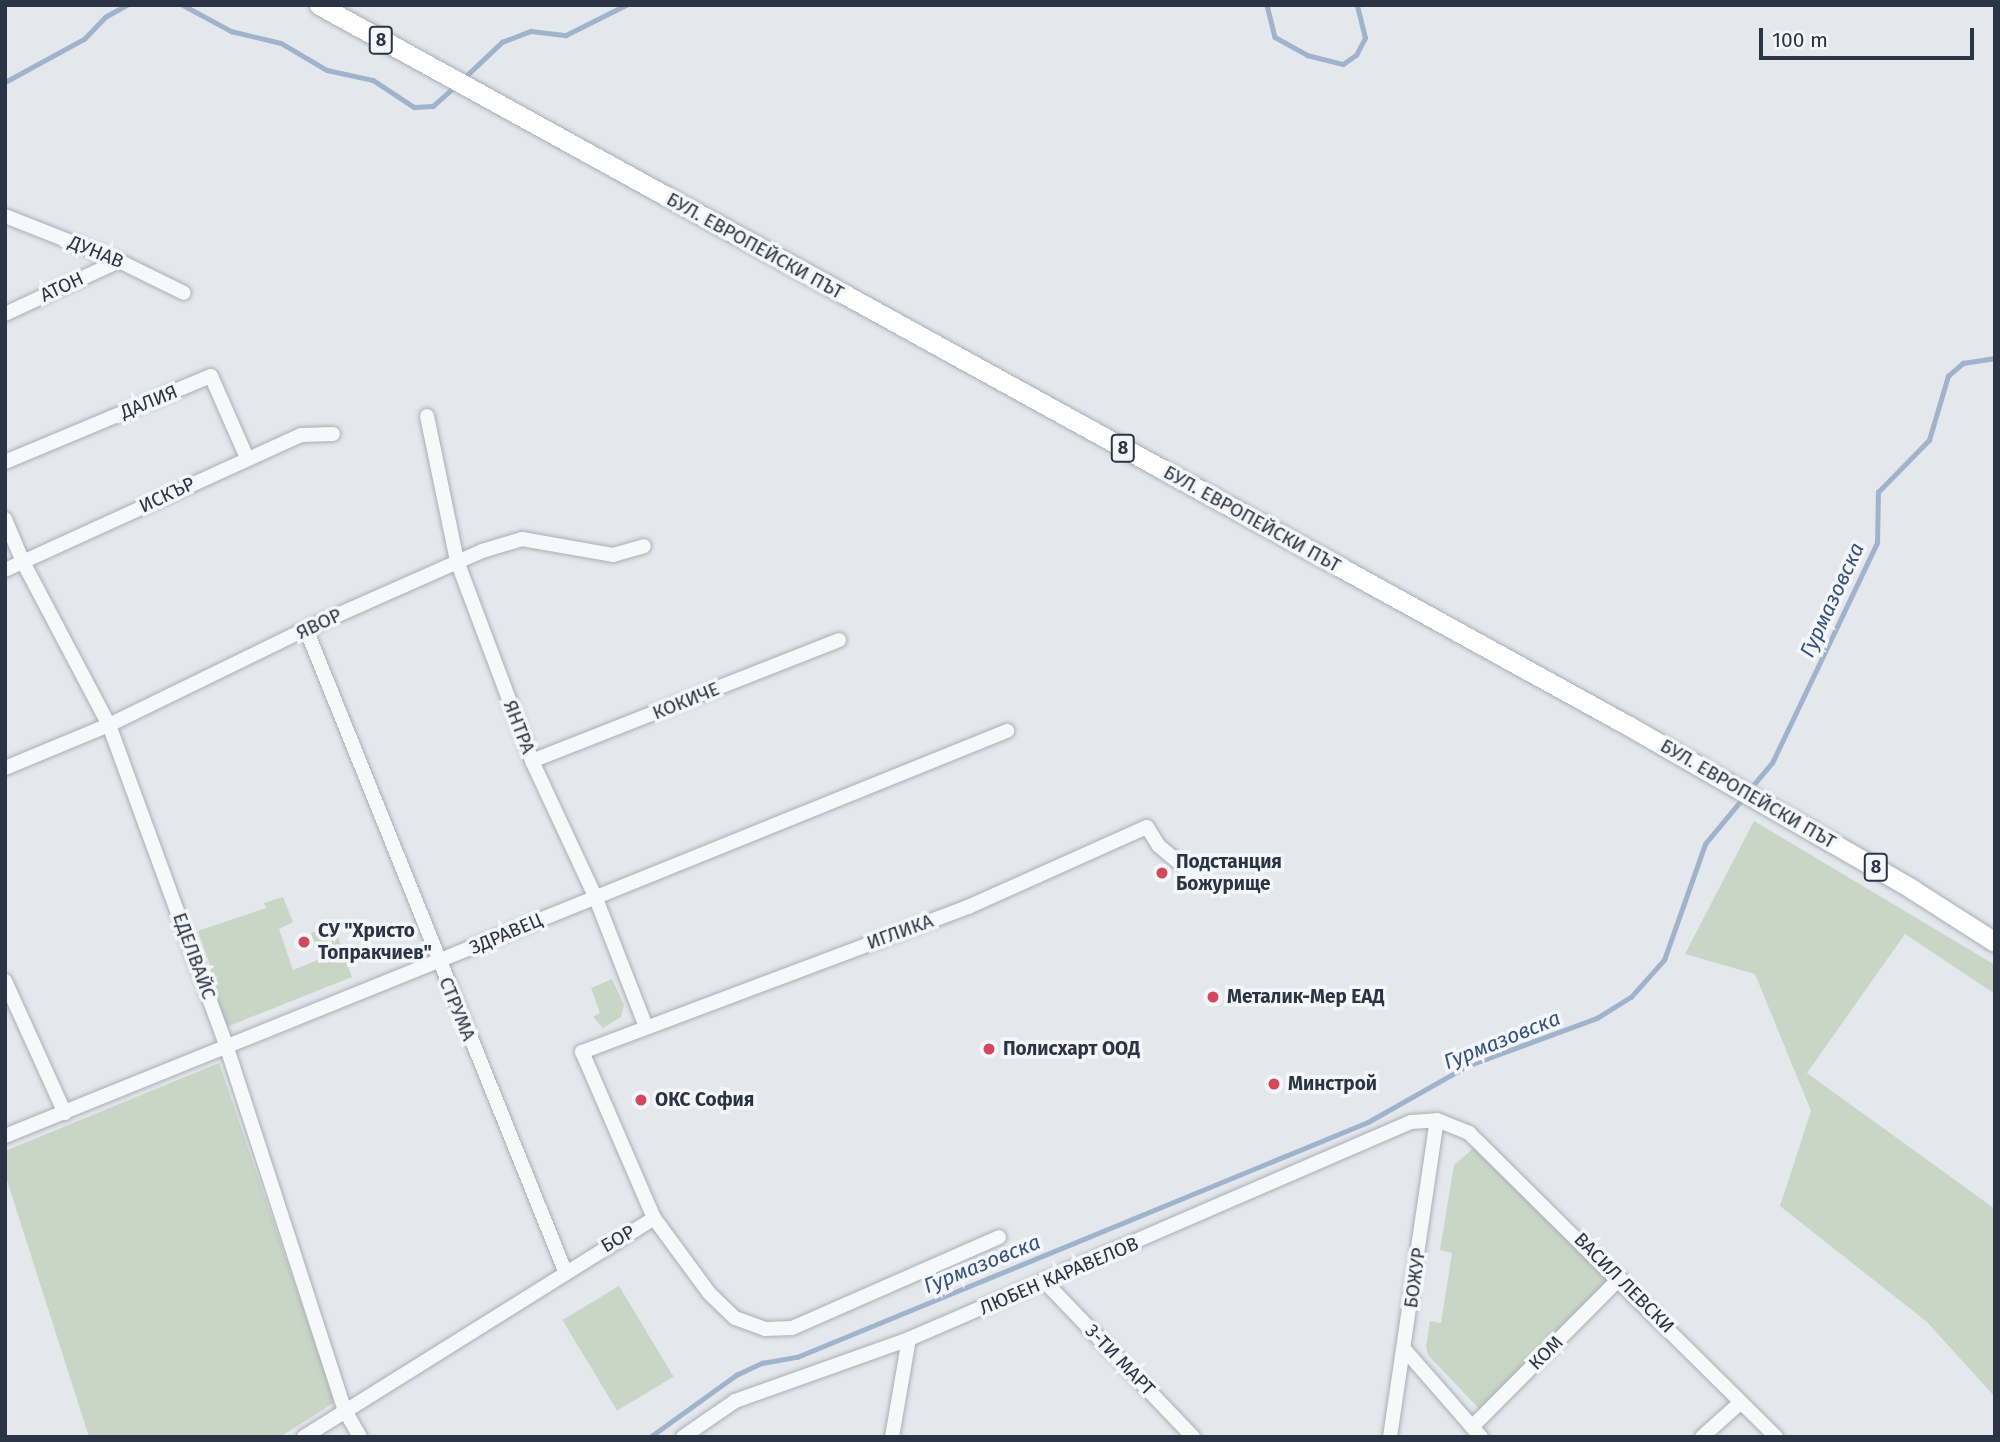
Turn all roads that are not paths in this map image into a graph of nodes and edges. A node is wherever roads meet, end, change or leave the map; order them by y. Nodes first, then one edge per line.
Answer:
1 (319, 5) edge
2 (5, 216) edge
3 (119, 261) junction
4 (184, 293) dead end
5 (5, 314) edge
6 (427, 416) dead end
7 (333, 434) dead end
8 (247, 458) junction
9 (5, 462) edge
10 (5, 519) edge
11 (644, 545) dead end
12 (457, 561) junction
13 (23, 562) junction
14 (5, 570) edge
15 (306, 629) junction
16 (839, 640) dead end
17 (109, 725) junction
18 (1007, 732) dead end
19 (532, 761) junction
20 (5, 768) edge
21 (1197, 878) dead end
22 (596, 896) junction
23 (1995, 942) edge
24 (438, 963) junction
25 (5, 981) edge
26 (646, 1027) junction
27 (228, 1048) junction
28 (65, 1113) junction
29 (1437, 1120) junction
30 (5, 1136) edge
31 (654, 1218) junction
32 (999, 1237) dead end
33 (565, 1271) junction
34 (1620, 1278) junction
35 (1046, 1283) junction
36 (909, 1339) junction
37 (1405, 1350) junction
38 (1741, 1402) junction
39 (344, 1409) junction
40 (1476, 1432) edge
41 (304, 1437) edge
42 (360, 1437) edge
43 (683, 1437) edge
44 (892, 1437) edge
45 (1193, 1437) edge
46 (1390, 1437) edge
47 (1702, 1437) edge
48 (1776, 1437) edge

1 - 23 main road, БУЛ. ЕВРОПЕЙСКИ ПЪТ / 8
2 - 3 street, ДУНАВ
3 - 4 street, ДУНАВ
3 - 5 street, АТОН
6 - 12 street, ЯНТРА
7 - 8 street, ИСКЪР
8 - 9 street, ДАЛИЯ
8 - 13 street, ИСКЪР
10 - 13 street, ЕДЕЛВАЙС
11 - 12 street, ЯВОР
12 - 15 street, ЯВОР
12 - 19 street, ЯНТРА
13 - 14 street, ИСКЪР
13 - 17 street, ЕДЕЛВАЙС
15 - 17 street, ЯВОР
15 - 24 street, СТРУМА
16 - 19 street, КОКИЧЕ
17 - 20 street, ЯВОР
17 - 27 street, ЕДЕЛВАЙС
18 - 22 street, ЗДРАВЕЦ
19 - 22 street, ЯНТРА
21 - 26 street, ИГЛИКА
22 - 24 street, ЗДРАВЕЦ
22 - 26 street, ЯНТРА
24 - 27 street, ЗДРАВЕЦ
24 - 33 street, СТРУМА
25 - 28 street
26 - 31 street, ИГЛИКА
27 - 28 street, ЗДРАВЕЦ
27 - 39 street, ЕДЕЛВАЙС
28 - 30 street, ЗДРАВЕЦ
29 - 34 street, ВАСИЛ ЛЕВСКИ
29 - 35 street, ЛЮБЕН КАРАВЕЛОВ
29 - 37 street, БОЖУР
31 - 32 street, БОР
31 - 33 street, БОР
33 - 39 street, БОР
34 - 38 street, ВАСИЛ ЛЕВСКИ
34 - 40 street, КОМ
35 - 36 street, ЛЮБЕН КАРАВЕЛОВ
35 - 45 street, 3-ТИ МАРТ
36 - 43 street, ЛЮБЕН КАРАВЕЛОВ
36 - 44 street
37 - 40 street
37 - 46 street, БОЖУР
38 - 47 street
38 - 48 street, ВАСИЛ ЛЕВСКИ
39 - 41 street, БОР
39 - 42 street, ЕДЕЛВАЙС

